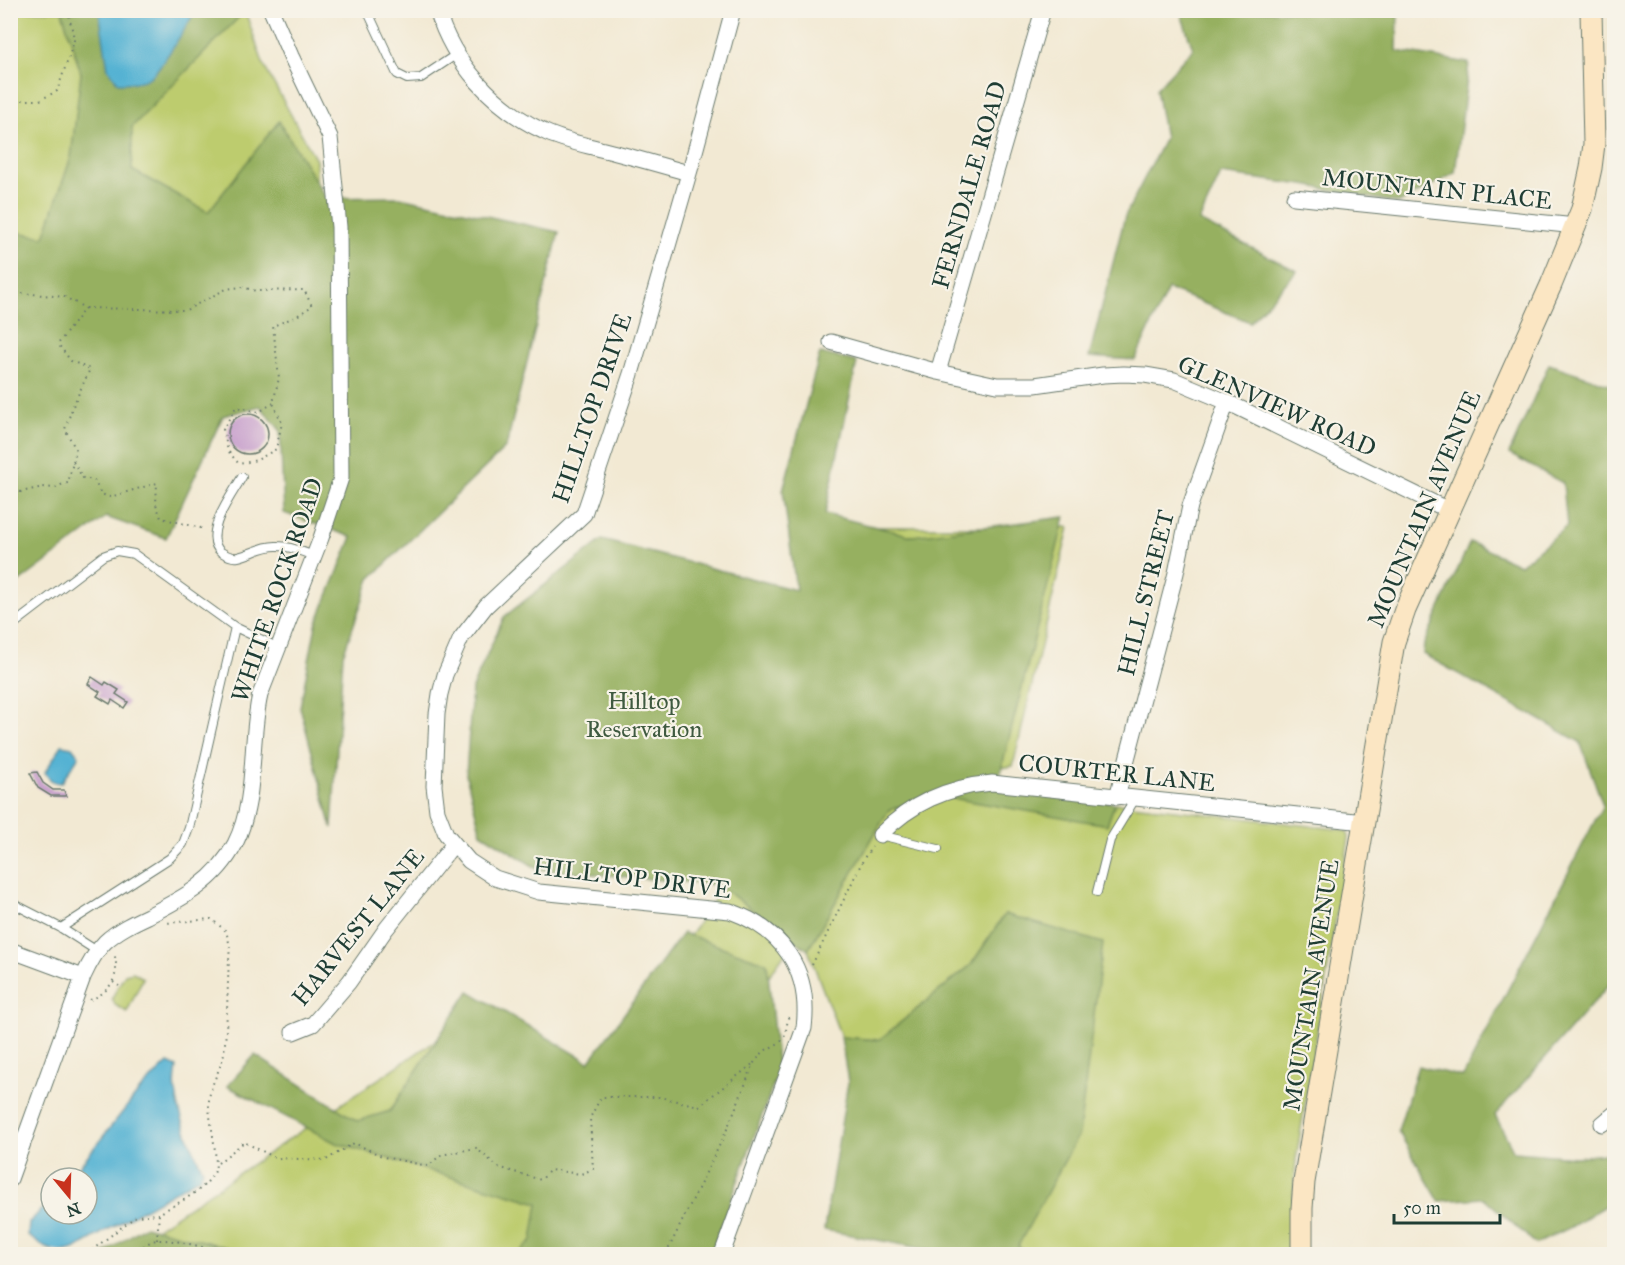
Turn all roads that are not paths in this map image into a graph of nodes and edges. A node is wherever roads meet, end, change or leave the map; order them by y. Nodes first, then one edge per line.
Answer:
1 (272, 10) edge
2 (367, 10) edge
3 (437, 10) edge
4 (733, 10) edge
5 (1043, 10) edge
6 (1591, 10) edge
7 (457, 54) junction
8 (689, 173) junction
9 (1294, 197) dead end
10 (1576, 226) junction
11 (831, 342) dead end
12 (938, 372) junction
13 (1227, 402) junction
14 (242, 477) dead end
15 (1450, 511) junction
16 (314, 556) junction
17 (10, 627) edge
18 (235, 627) junction
19 (279, 648) junction
20 (1117, 797) junction
21 (1135, 798) junction
22 (1364, 822) junction
23 (880, 835) joint
24 (453, 845) junction
25 (938, 849) dead end
26 (1097, 892) dead end
27 (10, 902) edge
28 (62, 928) junction
29 (102, 946) junction
30 (10, 950) edge
31 (83, 977) junction
32 (293, 1032) dead end
33 (1614, 1114) edge
34 (1602, 1124) dead end
35 (10, 1179) edge
36 (722, 1254) edge
37 (1302, 1254) edge

1 - 16 street, WHITE ROCK ROAD
2 - 7 lane
3 - 7 street
4 - 8 street, HILLTOP DRIVE
5 - 12 street, FERNDALE ROAD
6 - 10 street, MOUNTAIN AVENUE
7 - 8 street
8 - 24 street, HILLTOP DRIVE
9 - 10 street, MOUNTAIN PLACE
10 - 15 street, MOUNTAIN AVENUE
11 - 12 street, GLENVIEW ROAD
12 - 13 street, GLENVIEW ROAD
13 - 15 street, GLENVIEW ROAD
13 - 20 street, HILL STREET
14 - 16 lane
15 - 22 street, MOUNTAIN AVENUE
16 - 19 street, WHITE ROCK ROAD
17 - 18 lane
18 - 19 lane
18 - 28 lane
19 - 29 street, WHITE ROCK ROAD
20 - 21 street, COURTER LANE
20 - 23 street, COURTER LANE
21 - 22 street, COURTER LANE
21 - 26 lane
22 - 37 street, MOUNTAIN AVENUE
23 - 25 lane
24 - 32 street, HARVEST LANE
24 - 36 street, HILLTOP DRIVE
27 - 28 lane
28 - 29 lane
29 - 31 street, WHITE ROCK ROAD
30 - 31 street
31 - 35 street, WHITE ROCK ROAD
33 - 34 street

